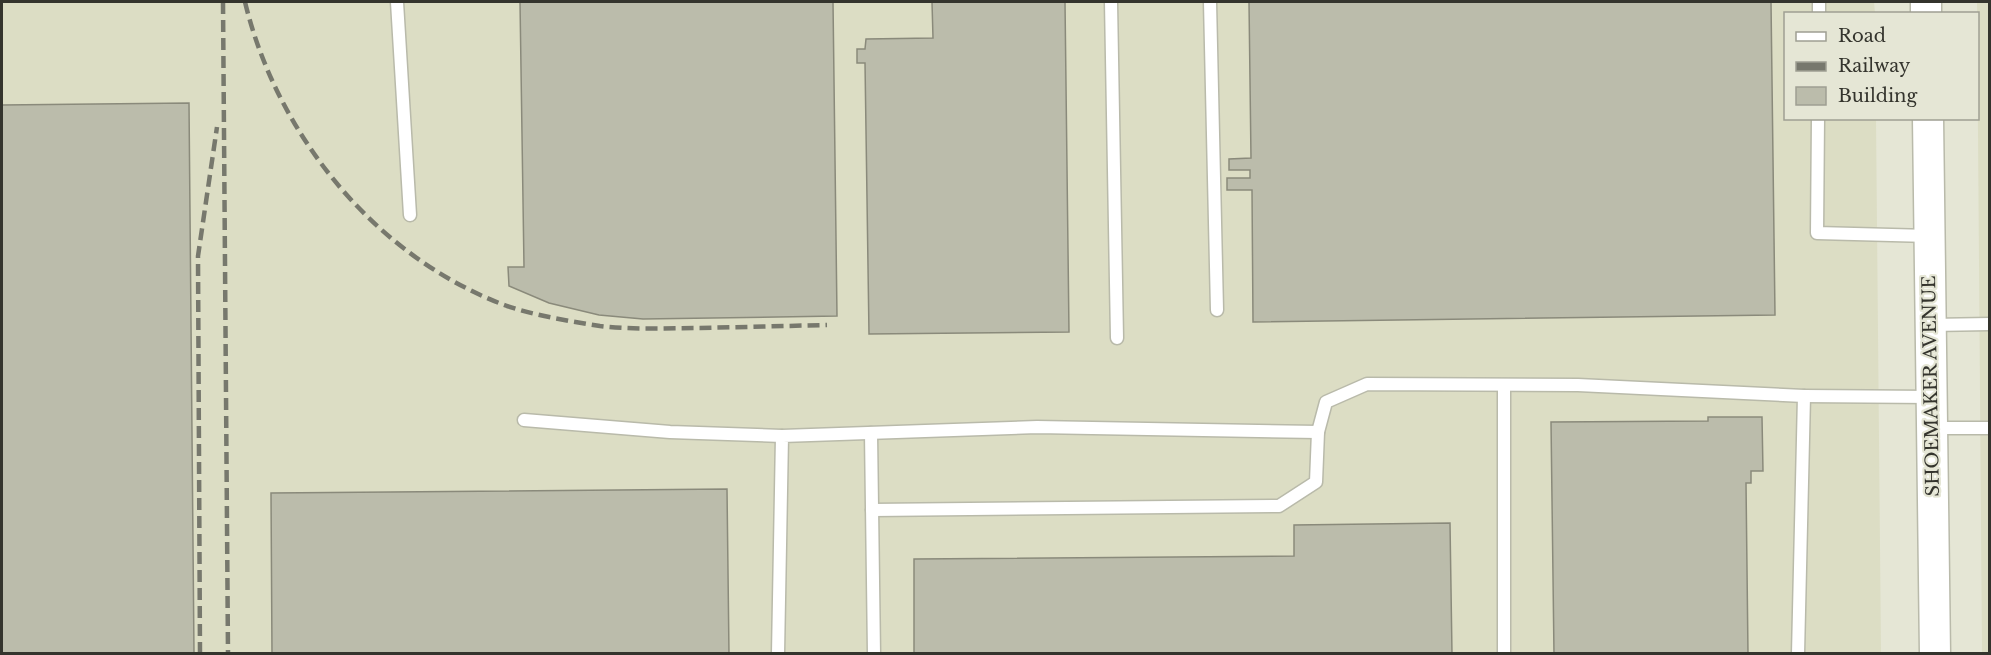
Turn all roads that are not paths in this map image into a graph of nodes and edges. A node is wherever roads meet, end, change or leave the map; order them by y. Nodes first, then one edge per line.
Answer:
1 (397, 2) edge
2 (1111, 2) edge
3 (1210, 2) edge
4 (1818, 120) edge
5 (1928, 120) edge
6 (410, 215) dead end
7 (1929, 236) junction
8 (1217, 310) dead end
9 (1989, 324) edge
10 (1931, 325) junction
11 (1117, 338) dead end
12 (1503, 386) junction
13 (1804, 396) junction
14 (1932, 397) junction
15 (524, 420) dead end
16 (1932, 428) junction
17 (1989, 428) edge
18 (1318, 432) junction
19 (871, 433) junction
20 (782, 436) junction
21 (872, 510) junction
22 (778, 654) edge
23 (874, 654) edge
24 (1504, 654) edge
25 (1798, 654) edge
26 (1935, 654) edge

1 - 6 lane
2 - 11 lane
3 - 8 lane
4 - 7 lane
5 - 7 street, SHOEMAKER AVENUE
7 - 10 street, SHOEMAKER AVENUE
9 - 10 lane
10 - 14 street, SHOEMAKER AVENUE
12 - 13 lane
12 - 18 lane
12 - 24 lane
13 - 14 lane
13 - 25 lane
14 - 16 street, SHOEMAKER AVENUE
15 - 20 lane
16 - 17 lane
16 - 26 street, SHOEMAKER AVENUE
18 - 19 lane
18 - 21 lane
19 - 20 lane
19 - 21 lane
20 - 22 lane
21 - 23 lane

